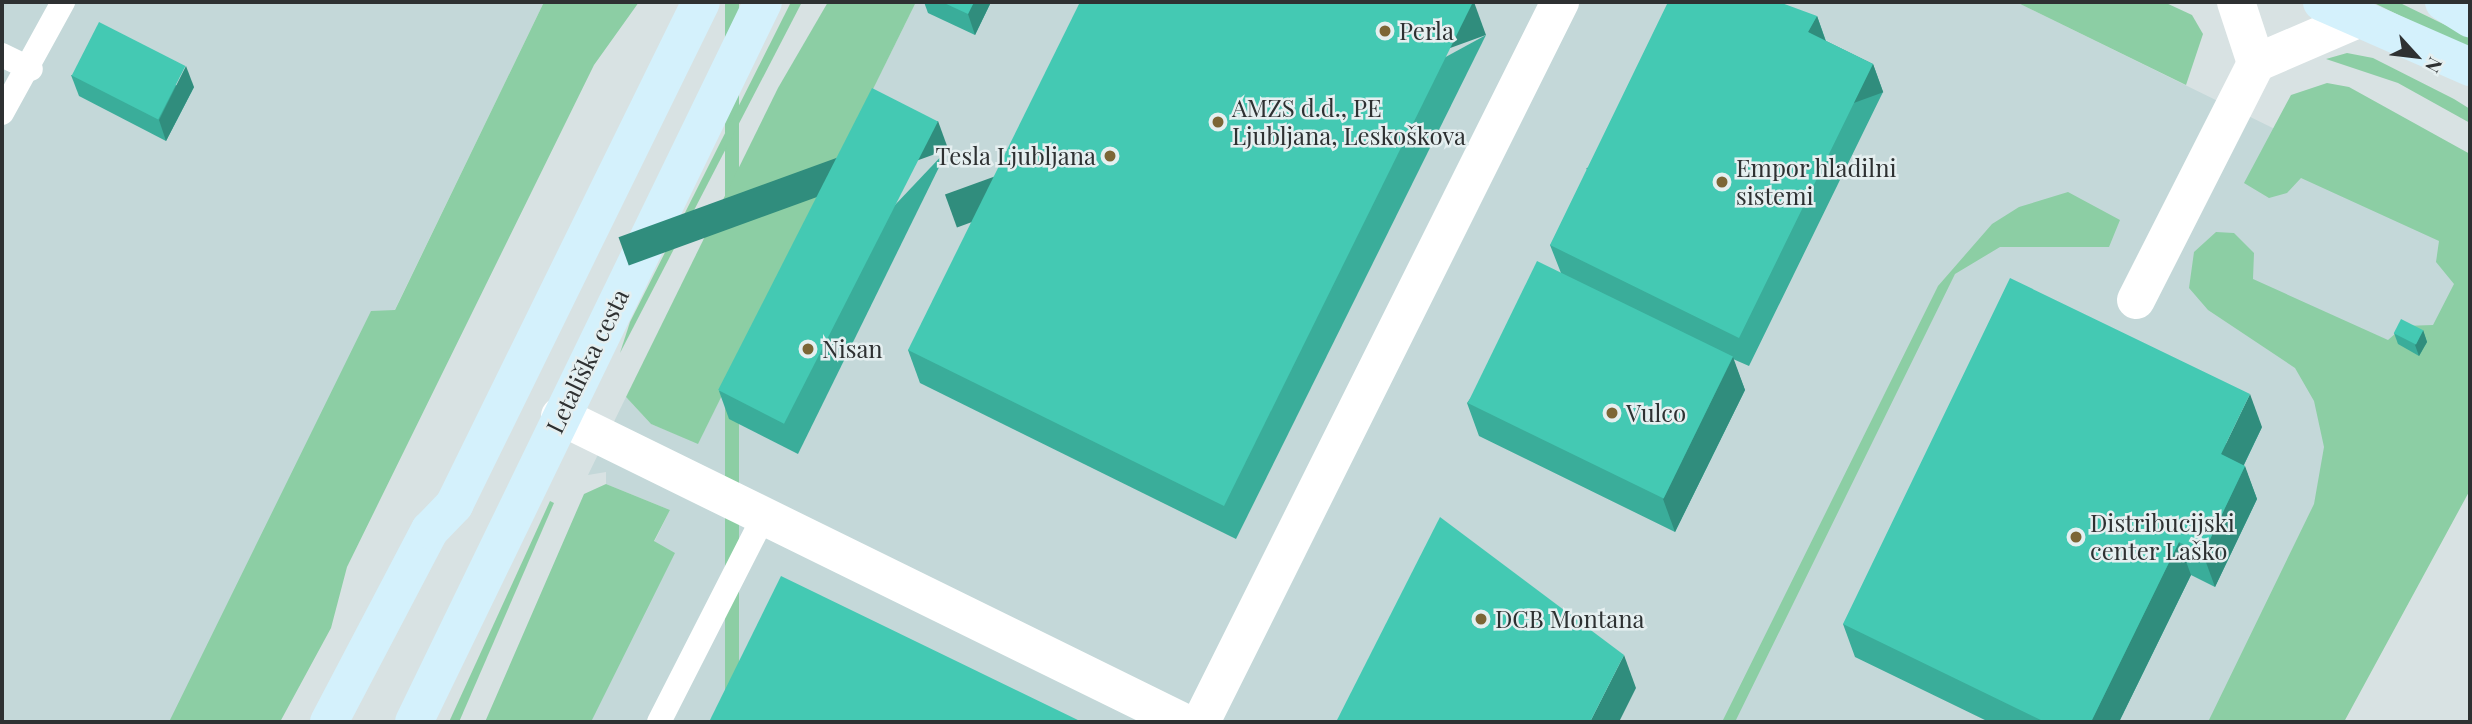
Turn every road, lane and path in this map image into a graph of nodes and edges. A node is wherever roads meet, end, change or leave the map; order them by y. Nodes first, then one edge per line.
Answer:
1 (63, 2) edge
2 (701, 2) edge
3 (762, 2) edge
4 (1560, 2) edge
5 (2236, 2) edge
6 (2322, 2) edge
7 (2444, 2) edge
8 (2470, 18) edge
9 (2358, 19) junction
10 (2420, 48) junction
11 (2, 55) edge
12 (2256, 64) junction
13 (2470, 68) edge
14 (31, 69) junction
15 (2470, 89) edge
16 (2, 113) edge
17 (2136, 300) dead end
18 (560, 416) junction
19 (454, 505) junction
20 (764, 516) junction
21 (328, 722) edge
22 (359, 722) edge
23 (414, 722) edge
24 (659, 722) edge
25 (1183, 722) edge
26 (1201, 722) edge

1 - 14 lane
2 - 19 main road
3 - 18 main road, Letališka cesta
4 - 26 street
5 - 12 street
6 - 9 main road
7 - 8 main road
9 - 10 main road
9 - 12 street
10 - 13 main road
10 - 15 main road
11 - 14 lane
12 - 17 street
14 - 16 lane
18 - 20 street
18 - 23 main road, Letališka cesta
19 - 21 main road
19 - 22 main road
20 - 24 lane
20 - 25 street

